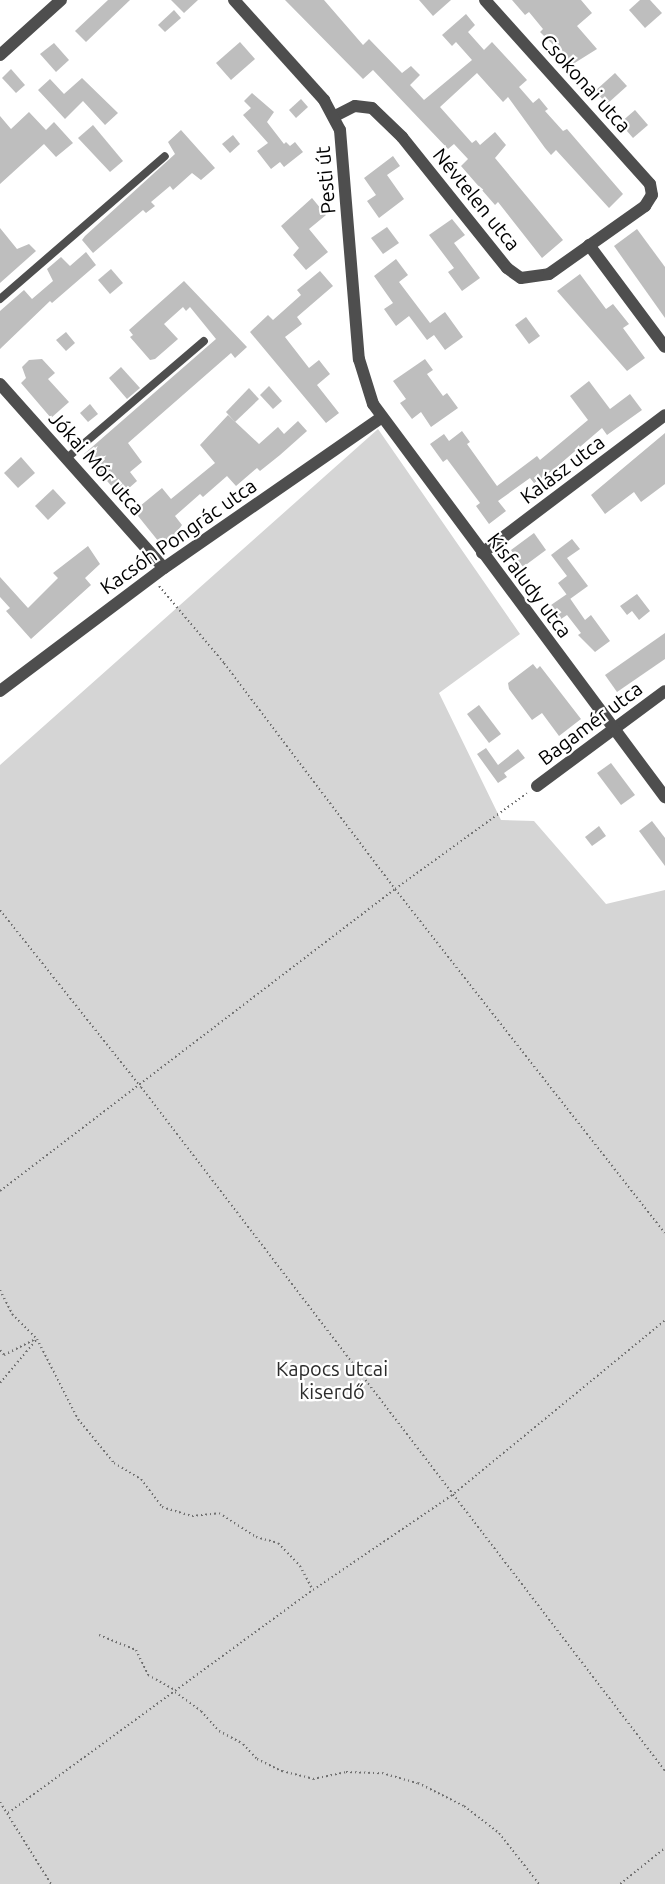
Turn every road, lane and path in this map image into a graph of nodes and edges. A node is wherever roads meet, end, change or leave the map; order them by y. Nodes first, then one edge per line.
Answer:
1 (61, 0) edge
2 (234, 0) edge
3 (485, 0) edge
4 (0, 55) edge
5 (335, 116) junction
6 (165, 156) dead end
7 (652, 195) joint
8 (589, 245) junction
9 (0, 299) edge
10 (204, 340) dead end
11 (665, 347) edge
12 (0, 384) edge
13 (368, 394) joint
14 (665, 415) edge
15 (381, 418) junction
16 (67, 458) junction
17 (482, 554) junction
18 (164, 568) junction
19 (152, 577) junction
20 (0, 691) edge
21 (665, 691) edge
22 (614, 729) junction
23 (537, 786) joint
24 (665, 797) edge
25 (395, 889) junction
26 (0, 910) edge
27 (141, 1087) junction
28 (0, 1191) edge
29 (665, 1233) edge
30 (0, 1290) edge
31 (665, 1320) edge
32 (37, 1339) junction
33 (0, 1350) edge
34 (0, 1383) edge
35 (451, 1496) junction
36 (313, 1590) junction
37 (99, 1635) dead end
38 (175, 1691) junction
39 (665, 1771) edge
40 (0, 1802) edge
41 (8, 1814) junction
42 (665, 1848) edge
43 (51, 1884) edge
44 (539, 1884) edge
45 (620, 1884) edge

1 - 4 street
2 - 5 street, Pesti út
3 - 7 street, Csokonai utca
5 - 8 street, Névtelen utca
5 - 13 street, Pesti út
6 - 9 lane
7 - 8 street, Névtelen utca
8 - 11 street
10 - 16 lane
12 - 16 street, Jókai Mór utca
13 - 15 street, Kisfaludy utca
14 - 17 street, Kalász utca
15 - 17 street, Kisfaludy utca
15 - 18 street, Kacsóh Pongrác utca
16 - 18 street, Jókai Mór utca
17 - 22 street, Kisfaludy utca
18 - 19 street, Kacsóh Pongrác utca
19 - 20 street, Kacsóh Pongrác utca
19 - 25 path
21 - 22 street, Bagamér utca
22 - 23 street, Bagamér utca
22 - 24 street, Kisfaludy utca
23 - 25 path
25 - 27 path
25 - 29 path
26 - 27 path
27 - 28 path
27 - 35 path
30 - 32 path
31 - 35 path
32 - 33 path
32 - 34 path
32 - 36 path
35 - 36 path
35 - 39 path
36 - 38 path
37 - 38 path
38 - 41 path
38 - 44 path
40 - 41 path
41 - 43 path
42 - 45 path

